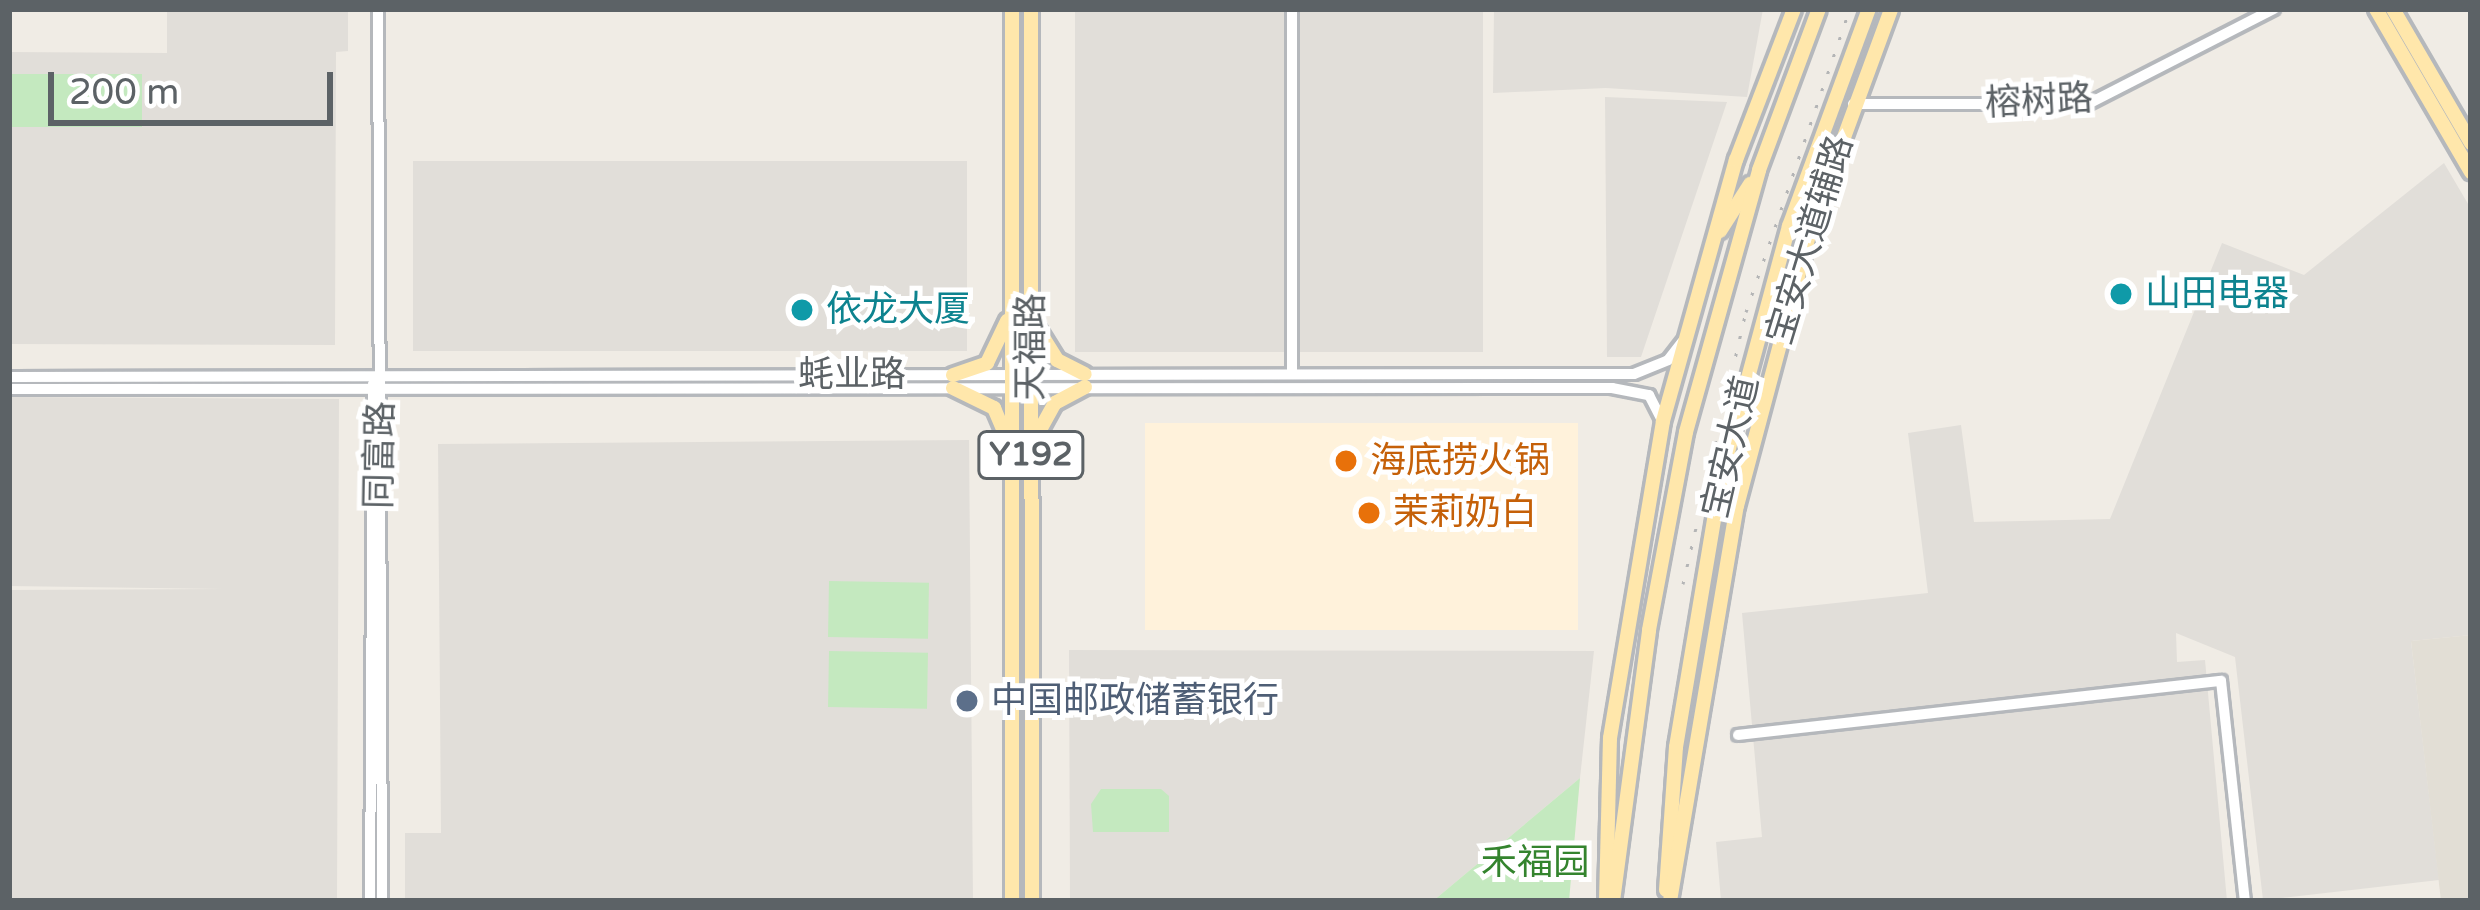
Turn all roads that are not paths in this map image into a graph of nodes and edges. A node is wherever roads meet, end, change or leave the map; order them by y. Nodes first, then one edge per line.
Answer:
1 (375, 9) edge
2 (1012, 9) edge
3 (1030, 9) edge
4 (1292, 9) edge
5 (1794, 9) edge
6 (1819, 9) edge
7 (1869, 9) edge
8 (1891, 9) edge
9 (2274, 9) edge
10 (2375, 9) edge
11 (2393, 9) edge
12 (1853, 104) junction
13 (2471, 143) edge
14 (1759, 170) junction
15 (2471, 172) edge
16 (1708, 250) junction
17 (1031, 291) junction
18 (1012, 292) junction
19 (1682, 342) junction
20 (1292, 374) junction
21 (9, 377) edge
22 (952, 381) junction
23 (1012, 381) junction
24 (1031, 381) junction
25 (1085, 381) junction
26 (377, 382) junction
27 (9, 389) edge
28 (1663, 421) junction
29 (1012, 463) junction
30 (1031, 466) junction
31 (1738, 735) dead end
32 (370, 901) edge
33 (382, 901) edge
34 (1012, 901) edge
35 (1032, 901) edge
36 (1610, 901) edge
37 (1668, 901) edge
38 (2245, 901) edge

1 - 26 street, 同富路
2 - 18 main road, 天福路 / Y192
3 - 17 main road, 天福路 / Y192
4 - 20 street
5 - 16 main road
6 - 14 main road, 宝安大道
7 - 37 main road, 宝安大道
8 - 12 main road, 宝安大道辅路
9 - 12 street, 榕树路
10 - 15 main road
11 - 13 main road
12 - 37 main road, 宝安大道辅路
14 - 16 main road
14 - 36 main road, 宝安大道
16 - 19 main road
17 - 24 main road, 天福路 / Y192
17 - 25 main road
18 - 22 main road
18 - 23 main road, 天福路 / Y192
19 - 20 street, 蚝业路
19 - 28 main road
20 - 25 street, 蚝业路
21 - 26 street, 蚝业路
22 - 23 street, 蚝业路
22 - 26 street, 蚝业路
22 - 29 main road
23 - 24 street, 蚝业路
23 - 29 main road, 天福路 / Y192
24 - 25 street, 蚝业路
24 - 30 main road, 天福路 / Y192
25 - 28 street, 蚝业路
25 - 30 main road
26 - 27 street, 蚝业路
26 - 32 street, 同富路
26 - 33 street, 同富路
28 - 36 main road
29 - 34 main road, 天福路 / Y192
30 - 35 main road, 天福路 / Y192
31 - 38 street

